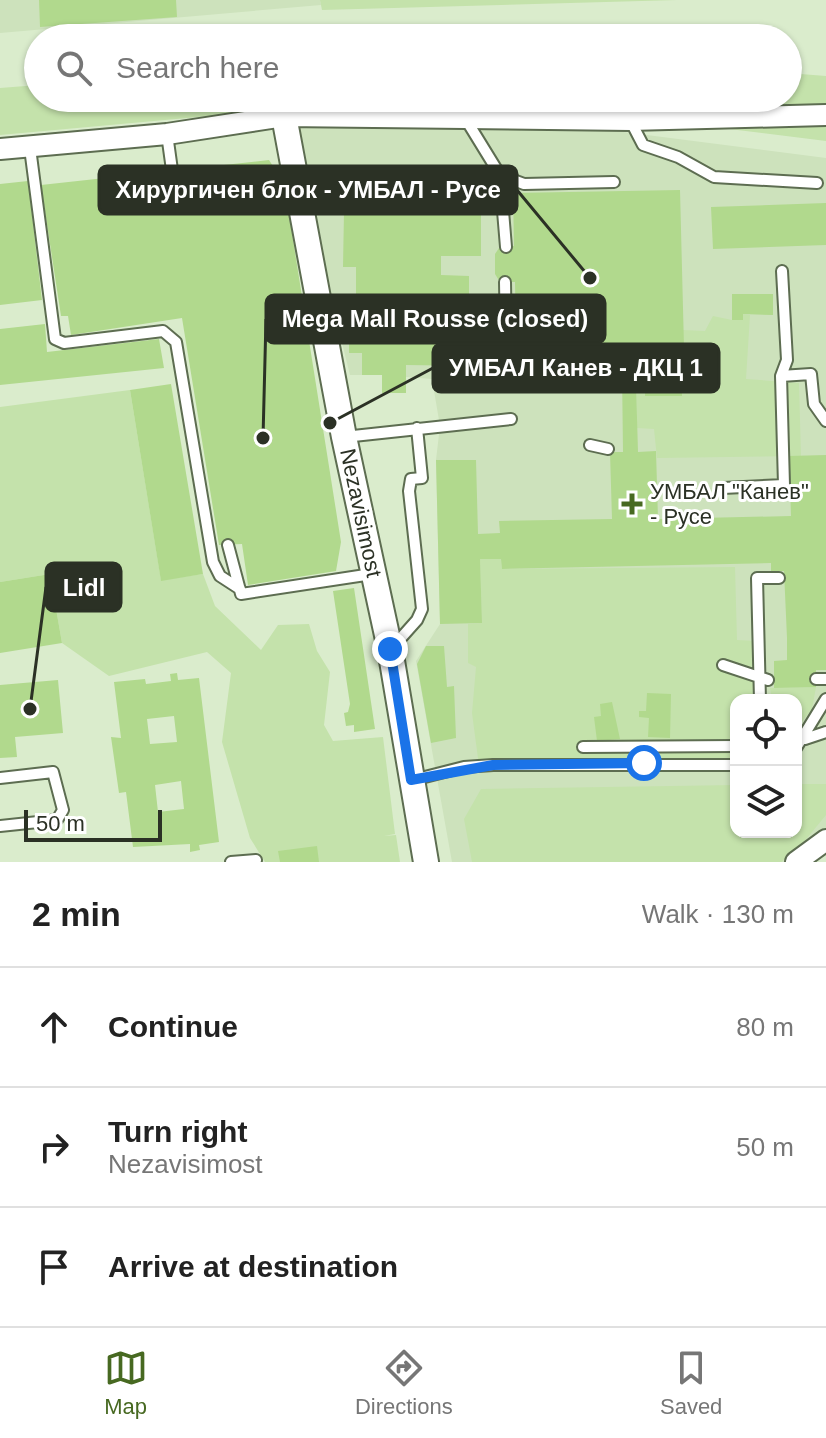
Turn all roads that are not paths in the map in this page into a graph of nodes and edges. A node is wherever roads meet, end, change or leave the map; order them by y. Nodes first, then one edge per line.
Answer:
1 (826, 115) edge
2 (284, 116) junction
3 (465, 117) junction
4 (630, 120) junction
5 (167, 134) junction
6 (30, 148) junction
7 (0, 149) edge
8 (172, 170) dead end
9 (500, 175) junction
10 (614, 182) dead end
11 (817, 183) dead end
12 (506, 247) dead end
13 (782, 271) dead end
14 (505, 282) dead end
15 (506, 340) dead end
16 (781, 376) junction
17 (511, 419) dead end
18 (826, 421) edge
19 (417, 428) junction
20 (344, 437) junction
21 (590, 445) dead end
22 (608, 449) dead end
23 (723, 488) dead end
24 (228, 545) dead end
25 (374, 574) junction
26 (779, 578) dead end
27 (240, 589) junction
28 (390, 649) junction
29 (723, 665) dead end
30 (767, 678) junction
31 (760, 694) edge
32 (826, 699) edge
33 (826, 732) edge
34 (802, 737) edge
35 (802, 741) edge
36 (730, 746) edge
37 (583, 747) dead end
38 (730, 765) edge
39 (0, 778) edge
40 (411, 780) junction
41 (0, 826) edge
42 (826, 840) edge
43 (256, 860) dead end
44 (231, 862) edge
45 (426, 862) edge
46 (796, 862) edge

1 - 4 street
2 - 3 street
2 - 5 street
2 - 20 street, Nezavisimost
3 - 4 street
3 - 9 lane
4 - 11 lane
5 - 6 street
5 - 8 lane
6 - 7 street
6 - 27 lane
9 - 10 lane
9 - 12 lane
13 - 16 lane
14 - 15 lane
16 - 18 lane
16 - 23 lane
17 - 19 lane
19 - 20 lane
19 - 28 lane
20 - 25 street, Nezavisimost
21 - 22 lane
24 - 27 lane
25 - 27 lane
25 - 28 street, Nezavisimost
26 - 30 lane
28 - 40 street, Nezavisimost
29 - 30 lane
30 - 31 lane
32 - 34 lane
33 - 35 lane
36 - 37 lane
38 - 40 lane
39 - 41 lane
40 - 45 street, Nezavisimost
42 - 46 street
43 - 44 lane

